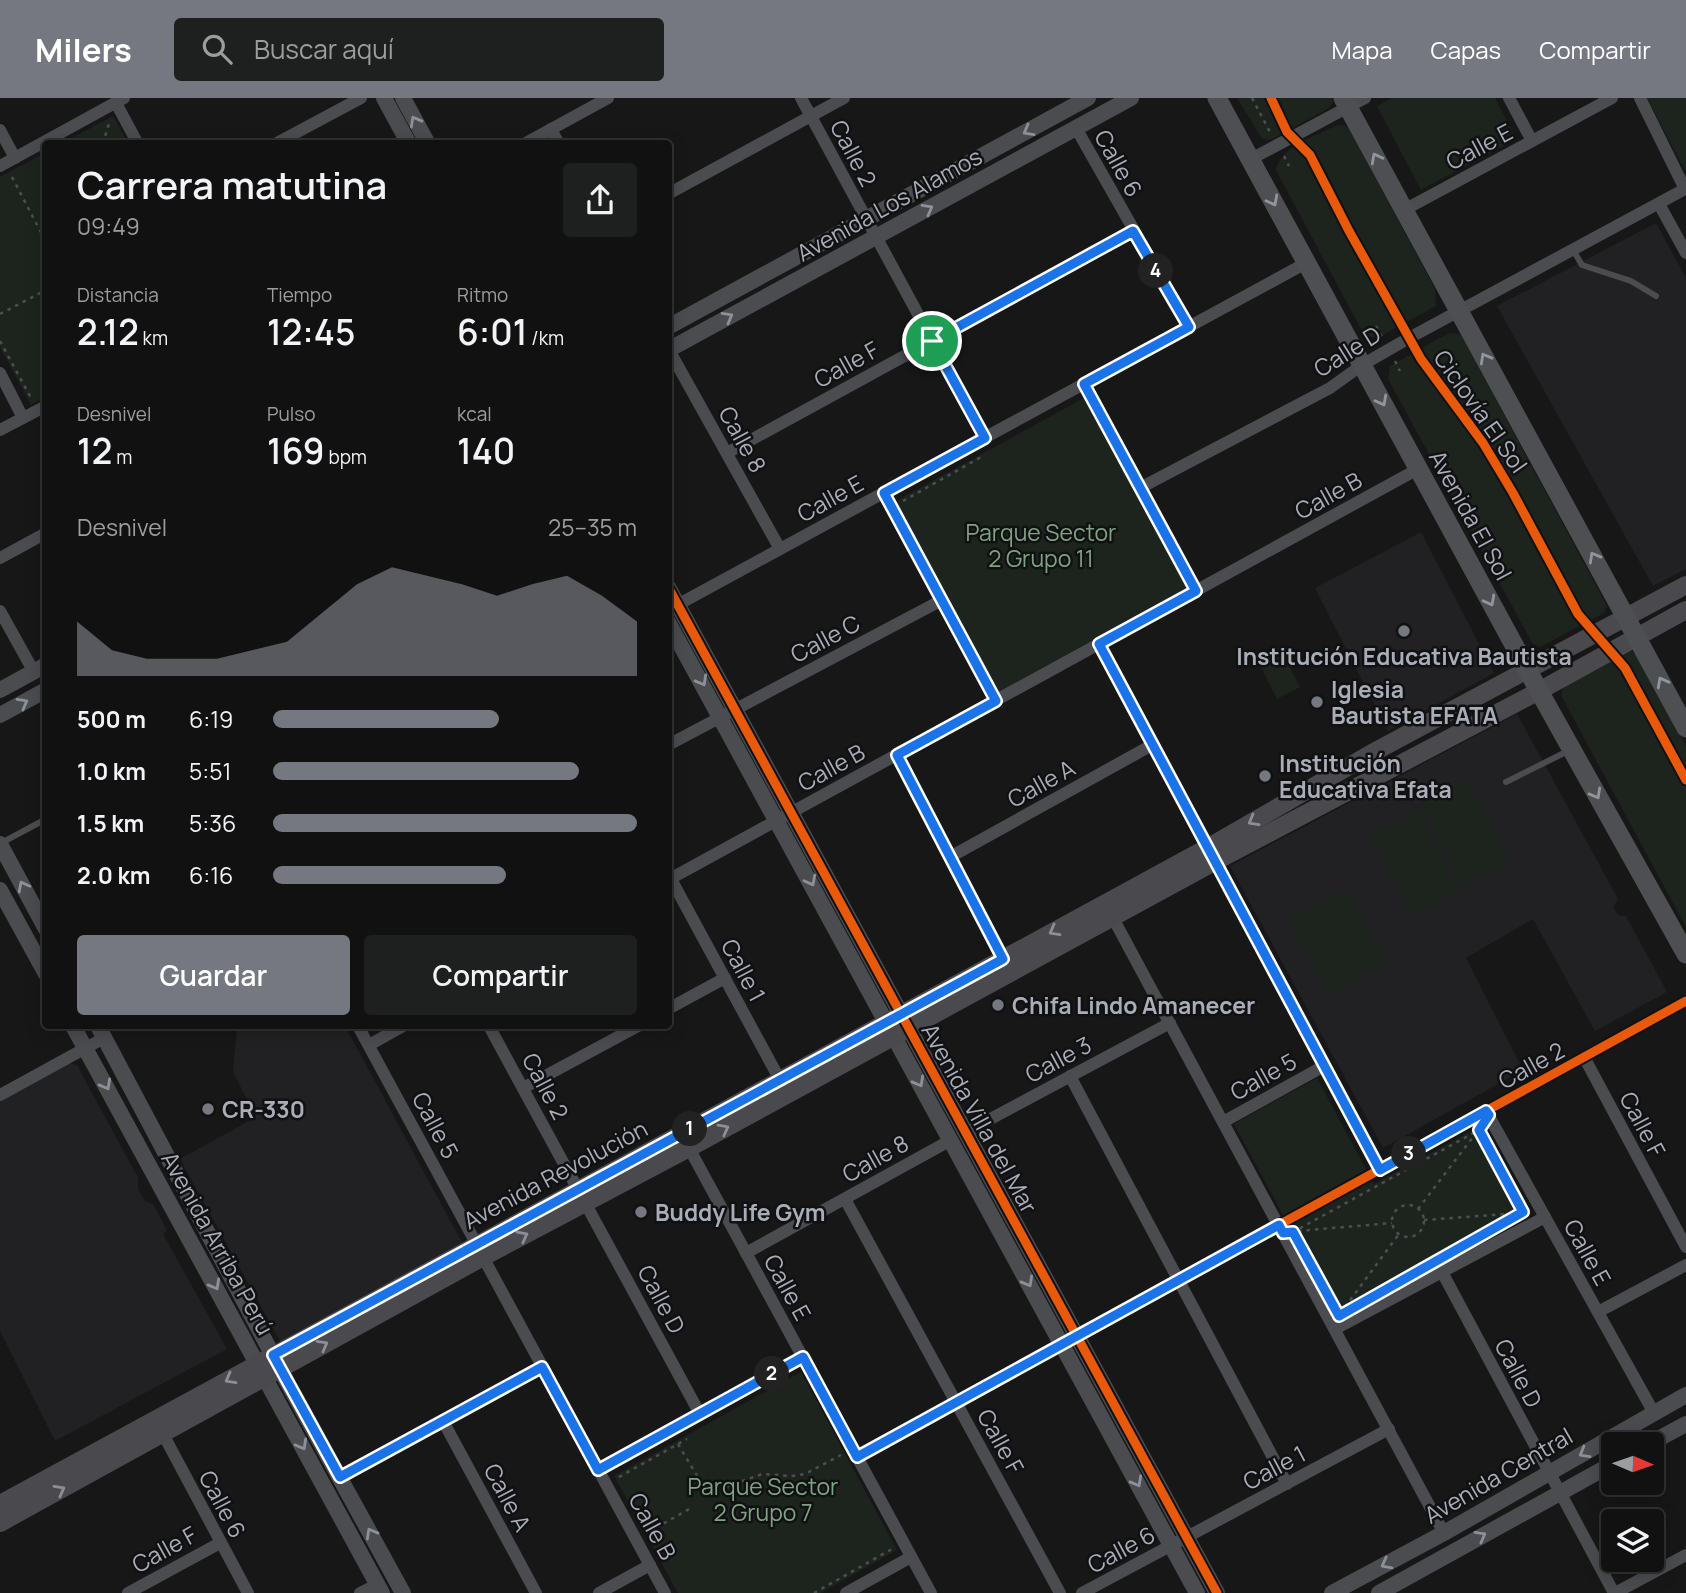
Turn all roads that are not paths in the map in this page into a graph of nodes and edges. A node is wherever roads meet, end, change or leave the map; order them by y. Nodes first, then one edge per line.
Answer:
1 (361, 98) edge
2 (384, 98) edge
3 (403, 98) edge
4 (608, 98) edge
5 (801, 98) edge
6 (844, 98) edge
7 (1088, 98) edge
8 (1131, 98) edge
9 (1217, 98) edge
10 (1509, 98) edge
11 (1612, 98) edge
12 (1640, 98) edge
13 (120, 100) edge
14 (1352, 101) edge
15 (1067, 103) edge
16 (811, 116) junction
17 (1076, 128) junction
18 (551, 129) junction
19 (0, 130) edge
20 (48, 140) edge
21 (136, 140) edge
22 (282, 140) edge
23 (407, 140) edge
24 (426, 140) edge
25 (531, 140) edge
26 (557, 140) edge
27 (1532, 141) junction
28 (42, 143) edge
29 (15, 158) junction
30 (1251, 159) junction
31 (5, 170) edge
32 (1685, 188) edge
33 (672, 192) edge
34 (1659, 204) junction
35 (1404, 211) junction
36 (871, 228) junction
37 (1133, 231) junction
38 (1573, 250) junction
39 (1686, 253) edge
40 (1306, 263) junction
41 (1656, 296) dead end
42 (1459, 311) junction
43 (672, 325) edge
44 (1189, 327) junction
45 (932, 341) junction
46 (672, 348) edge
47 (672, 355) edge
48 (1362, 365) junction
49 (0, 373) edge
50 (1084, 384) junction
51 (42, 401) edge
52 (23, 418) junction
53 (0, 430) edge
54 (985, 438) junction
55 (727, 453) junction
56 (1418, 469) junction
57 (1140, 488) junction
58 (884, 493) junction
59 (42, 535) edge
60 (780, 550) junction
61 (0, 558) edge
62 (1686, 585) edge
63 (1196, 591) junction
64 (942, 600) junction
65 (673, 608) edge
66 (1686, 610) edge
67 (0, 611) edge
68 (1626, 617) junction
69 (672, 628) edge
70 (1637, 637) junction
71 (1099, 644) junction
72 (40, 668) edge
73 (1528, 670) junction
74 (0, 690) edge
75 (1539, 691) junction
76 (42, 692) edge
77 (996, 701) junction
78 (729, 713) junction
79 (0, 715) edge
80 (1686, 728) edge
81 (672, 743) edge
82 (1153, 745) junction
83 (1571, 750) junction
84 (897, 755) junction
85 (1506, 782) dead end
86 (785, 816) junction
87 (42, 821) edge
88 (0, 844) edge
89 (1211, 855) junction
90 (950, 857) junction
91 (672, 878) edge
92 (672, 883) edge
93 (0, 890) edge
94 (1113, 918) junction
95 (42, 922) edge
96 (1686, 954) edge
97 (1003, 959) junction
98 (42, 967) edge
99 (725, 978) junction
100 (1686, 1001) edge
101 (672, 1007) edge
102 (1170, 1023) junction
103 (898, 1025) junction
104 (75, 1029) edge
105 (360, 1029) edge
106 (398, 1029) edge
107 (491, 1029) edge
108 (632, 1029) edge
109 (101, 1032) edge
110 (369, 1045) junction
111 (85, 1047) junction
112 (1584, 1057) junction
113 (1324, 1066) junction
114 (1070, 1076) junction
115 (780, 1080) junction
116 (523, 1088) junction
117 (0, 1095) edge
118 (1487, 1113) junction
119 (1223, 1122) junction
120 (959, 1136) junction
121 (689, 1148) junction
122 (1380, 1170) junction
123 (582, 1196) junction
124 (845, 1199) junction
125 (1545, 1217) junction
126 (1285, 1230) junction
127 (1686, 1247) edge
128 (480, 1251) junction
129 (746, 1253) junction
130 (1686, 1265) edge
131 (1442, 1272) junction
132 (1178, 1280) junction
133 (1598, 1312) junction
134 (1335, 1329) junction
135 (1077, 1336) junction
136 (1062, 1344) junction
137 (803, 1357) junction
138 (269, 1367) junction
139 (542, 1367) junction
140 (1686, 1395) edge
141 (956, 1402) junction
142 (1654, 1413) junction
143 (700, 1414) junction
144 (443, 1421) junction
145 (1686, 1424) edge
146 (1389, 1430) junction
147 (163, 1434) junction
148 (1664, 1436) edge
149 (857, 1457) junction
150 (598, 1470) junction
151 (1601, 1470) edge
152 (1548, 1474) junction
153 (340, 1477) junction
154 (1287, 1484) junction
155 (1559, 1493) junction
156 (0, 1504) edge
157 (0, 1523) edge
158 (1444, 1533) junction
159 (1179, 1541) junction
160 (220, 1542) junction
161 (1686, 1555) edge
162 (911, 1557) junction
163 (650, 1565) junction
164 (380, 1588) edge
165 (128, 1593) edge
166 (247, 1593) edge
167 (360, 1593) edge
168 (403, 1593) edge
169 (536, 1593) edge
170 (599, 1593) edge
171 (665, 1593) edge
172 (846, 1593) edge
173 (931, 1593) edge
174 (1060, 1593) edge
175 (1082, 1593) edge
176 (1198, 1593) edge
177 (1217, 1593) edge
178 (1332, 1593) edge
179 (1379, 1593) edge
180 (1615, 1593) edge

1 - 22 street
2 - 23 street
24 -> 3 street
4 - 18 street
5 - 16 street, Calle 2
6 - 16 street
7 - 15 street, Avenida Los Alamos
8 - 17 street, Avenida Los Alamos
9 - 30 main road, Avenida El Sol
10 - 27 street
11 - 27 street, Calle E
12 - 32 street
13 - 20 street
13 - 21 street
14 - 30 street
35 -> 14 main road
15 -> 36 street, Avenida Los Alamos
16 - 33 street
16 - 36 street, Calle 2
36 -> 17 street, Avenida Los Alamos
17 - 37 street, Calle 6
18 - 25 street
18 - 26 street
19 - 29 street
27 - 35 street, Calle E
28 - 29 street
29 - 31 street
30 -> 40 main road, Avenida El Sol
32 - 34 street, Calle D
34 - 38 street, Calle D
34 - 39 street
35 - 42 main road
36 - 43 street, Avenida Los Alamos
36 - 45 street, Calle 2
46 -> 36 street, Avenida Los Alamos
37 - 44 street, Calle 6
37 - 45 street, Calle F
38 - 41 lane
38 - 42 street, Calle D
40 - 44 street, Calle E
40 - 48 main road, Avenida El Sol
42 - 48 street, Calle D
68 -> 42 main road
44 - 50 street, Calle E
45 - 54 street, Calle 2
45 - 55 street, Calle F
47 - 55 street, Calle 8
48 -> 56 main road, Avenida El Sol
48 - 57 street, Calle D
49 - 52 street
50 - 54 street, Calle E
50 - 57 street
51 - 52 street
52 - 53 street
54 - 58 street, Calle E
55 - 60 street, Calle 8
56 - 63 street, Calle B
56 -> 73 main road, Avenida El Sol
57 - 63 street
58 - 60 street, Calle E
58 - 64 street
59 - 61 street
60 - 65 street, Calle E
62 - 68 main road, Avenida Revolución
63 - 71 street, Calle B
64 - 77 street
64 - 78 street, Calle C
65 - 78 street, Avenida Villa del Mar
66 - 70 main road, Avenida Revolución
67 - 72 street
68 - 70 main road
68 - 73 main road, Avenida Revolución
69 -> 78 street, Avenida Villa del Mar
70 - 75 main road, Avenida Revolución
80 -> 70 main road
71 - 77 street, Calle B
71 - 82 street
72 - 74 street
73 - 75 main road, Avenida El Sol
73 -> 89 main road, Avenida Revolución
75 - 83 main road, Avenida El Sol
75 - 89 main road, Avenida Revolución
79 -> 76 street
77 - 84 street, Calle B
78 - 81 street
78 - 86 street, Avenida Villa del Mar
82 - 89 street
82 - 90 street, Calle A
83 - 85 lane
83 -> 96 main road, Avenida El Sol
84 - 86 street, Calle B
84 - 90 street
86 - 91 street, Calle B
86 - 103 street, Avenida Villa del Mar
87 - 88 lane
95 -> 88 street
89 - 94 main road, Avenida Revolución
89 -> 97 main road, Avenida Revolución
89 - 113 street
90 - 97 street
92 - 99 street, Calle 1
93 - 98 street
94 - 102 street
94 - 103 main road, Avenida Revolución
97 - 103 main road, Avenida Revolución
99 - 101 street
99 - 115 street, Calle 1
100 - 112 street, Calle 2
102 - 114 street, Calle 3
102 - 119 street
103 - 115 main road, Avenida Revolución
103 - 120 street, Avenida Villa del Mar
121 -> 103 main road, Avenida Revolución
104 - 111 street, Avenida Arriba Perú
105 - 110 street, Calle 5
106 - 110 street
107 - 116 street, Calle 2
108 - 116 street
109 - 111 street
109 - 138 street, Avenida Arriba Perú
110 - 128 street, Calle 5
111 - 117 street
111 -> 138 street, Avenida Arriba Perú
112 - 118 street, Calle 2
112 - 127 street, Calle F
113 - 119 street, Calle 5
113 - 122 street
114 - 120 street, Calle 3
114 - 132 street
115 - 123 main road, Avenida Revolución
116 - 123 street, Calle 2
118 - 122 street, Calle 2
118 - 125 street, Calle E
119 - 126 street
120 - 124 street, Calle 8
120 - 135 street, Avenida Villa del Mar
120 -> 136 street, Avenida Villa del Mar
121 - 123 main road, Avenida Revolución
121 - 129 street, Calle E
122 - 126 street, Calle 2
123 - 128 main road, Avenida Revolución
123 - 143 street, Calle D
124 - 129 street, Calle 8
124 - 141 street, Calle F
125 - 131 street
125 - 133 street, Calle E
126 - 132 street, Calle 2
126 - 134 street
128 - 138 main road, Avenida Revolución
128 - 139 street, Calle B
129 - 137 street, Calle E
130 - 133 street
131 - 134 street
131 - 152 street, Calle D
132 - 135 street, Calle 2
132 - 154 street
133 - 142 street, Calle E
134 - 146 street
135 - 136 street, Calle 2
135 - 159 street, Avenida Villa del Mar
136 - 141 street, Calle 2
136 -> 159 street, Avenida Villa del Mar
137 - 143 street
137 - 149 street, Calle E
138 - 147 main road, Avenida Revolución
138 - 153 street, Avenida Arriba Perú
138 -> 156 main road, Avenida Revolución
138 -> 164 street, Avenida Arriba Perú
139 - 144 street
139 - 150 street, Calle B
140 - 142 street, Avenida Central
141 - 149 street, Calle 2
141 - 174 street, Calle F
142 -> 152 street, Avenida Central
143 - 150 street
144 - 153 street
144 - 169 street, Calle A
145 - 148 street
146 - 154 street, Calle 1
146 - 158 street
157 -> 147 main road, Avenida Revolución
147 - 160 street, Calle 6
149 - 162 street, Calle E
150 - 163 street, Calle B
151 - 155 street, Avenida Central
152 - 155 street, Calle D
152 - 158 street, Avenida Central
168 -> 153 street, Avenida Arriba Perú
154 - 159 street, Calle 1
179 -> 155 street, Avenida Central
155 - 180 street, Calle D
158 -> 178 street, Avenida Central
159 - 175 street, Calle 6
159 - 176 street, Avenida Villa del Mar
159 - 177 street, Avenida Villa del Mar
160 - 165 street, Calle F
160 - 166 street, Calle 6
161 - 180 street
162 - 172 street
162 - 173 street, Calle E
163 - 170 street
163 - 171 street, Calle B
164 - 167 street

